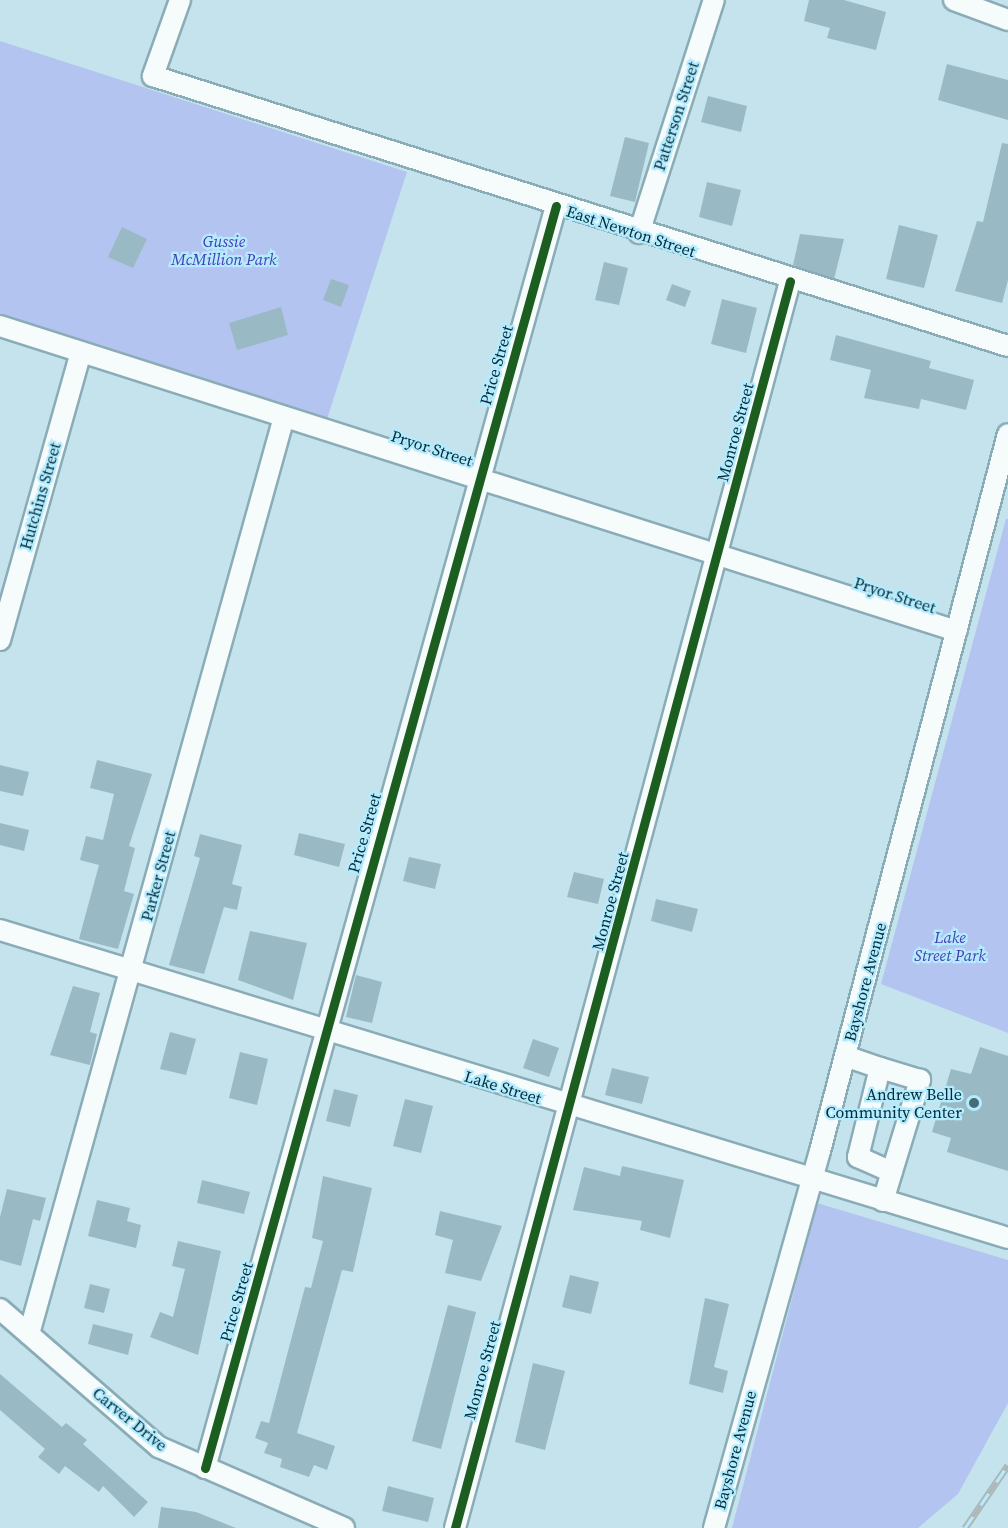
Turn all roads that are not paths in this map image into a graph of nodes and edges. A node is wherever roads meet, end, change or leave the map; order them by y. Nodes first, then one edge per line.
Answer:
1 (180, 0) edge
2 (714, 0) edge
3 (955, 0) edge
4 (1008, 20) edge
5 (555, 206) junction
6 (639, 233) junction
7 (790, 281) junction
8 (0, 326) edge
9 (1008, 346) edge
10 (81, 352) junction
11 (284, 417) junction
12 (1008, 434) edge
13 (479, 479) junction
14 (719, 554) junction
15 (957, 631) junction
16 (0, 640) edge
17 (0, 930) edge
18 (132, 972) junction
19 (323, 1032) junction
20 (845, 1056) junction
21 (880, 1068) junction
22 (570, 1108) junction
23 (892, 1172) junction
24 (809, 1181) junction
25 (884, 1201) junction
26 (1008, 1238) edge
27 (0, 1309) edge
28 (29, 1334) junction
29 (205, 1468) junction
30 (344, 1528) edge
31 (455, 1528) edge
32 (714, 1528) edge

1 - 5 street, East Newton Street
2 - 6 street, Patterson Street
3 - 4 street
5 - 6 street, East Newton Street
5 - 13 street, Price Street
6 - 7 street, East Newton Street
7 - 9 street, East Newton Street
7 - 14 street, Monroe Street
8 - 10 street, Pryor Street
10 - 11 street, Pryor Street
10 - 16 street, Hutchins Street
11 - 13 street, Pryor Street
11 - 18 street, Parker Street
12 - 15 street, Bayshore Avenue
13 - 14 street, Pryor Street
13 - 19 street, Price Street
14 - 15 street, Pryor Street
14 - 22 street, Monroe Street
15 - 20 street, Bayshore Avenue
17 - 18 street, Lake Street
18 - 19 street, Lake Street
18 - 28 street, Parker Street
19 - 22 street, Lake Street
19 - 29 street, Price Street
20 - 21 street
20 - 24 street, Bayshore Avenue
21 - 23 street
21 - 23 street
22 - 24 street, Lake Street
22 - 31 street, Monroe Street
23 - 25 street
24 - 25 street, Lake Street
24 - 32 street, Bayshore Avenue
25 - 26 street, Lake Street
27 - 28 street, Carver Drive
28 - 29 street, Carver Drive
29 - 30 street, Carver Drive

